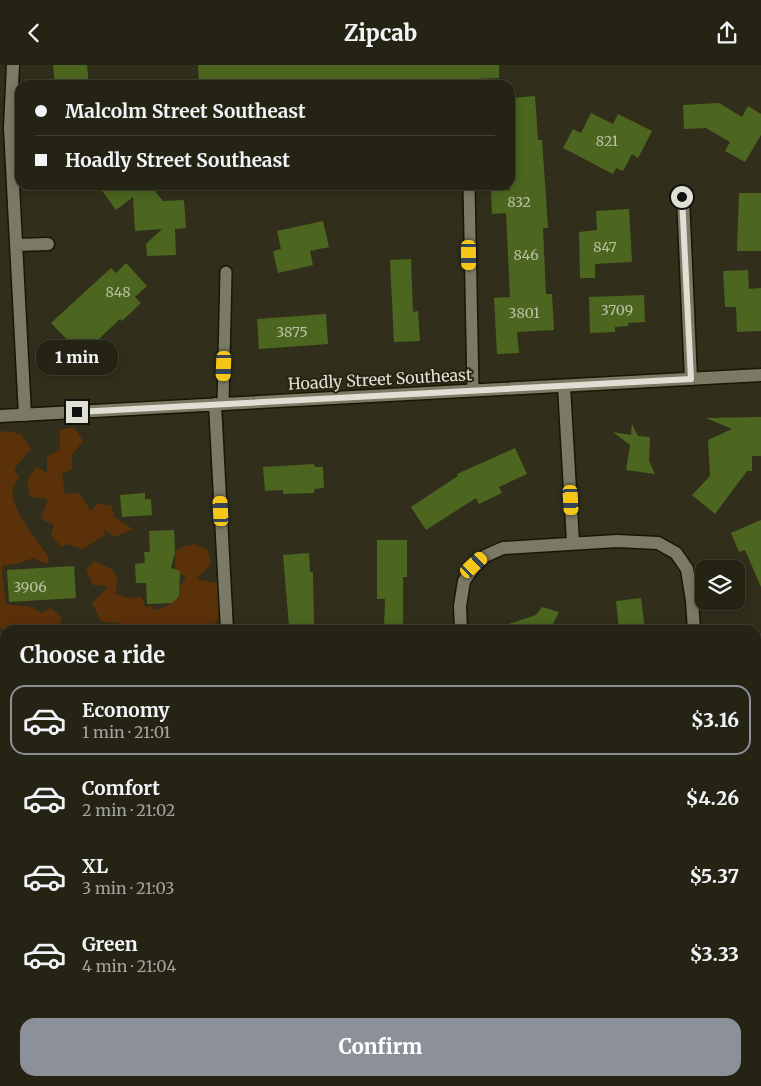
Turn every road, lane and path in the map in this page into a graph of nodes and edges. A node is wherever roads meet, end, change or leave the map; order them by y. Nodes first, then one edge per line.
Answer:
1 (13, 65) edge
2 (469, 190) edge
3 (682, 197) dead end
4 (48, 243) dead end
5 (16, 245) junction
6 (226, 272) dead end
7 (761, 375) edge
8 (691, 379) junction
9 (564, 386) junction
10 (472, 391) junction
11 (219, 404) junction
12 (25, 415) junction
13 (0, 416) edge
14 (573, 542) junction
15 (227, 625) edge
16 (461, 625) edge
17 (694, 625) edge

1 - 5 street
2 - 10 lane
3 - 8 street
4 - 5 street
5 - 12 street
6 - 11 lane
7 - 8 street, Hoadly Street Southeast
8 - 9 street, Hoadly Street Southeast
9 - 10 street, Hoadly Street Southeast
9 - 14 street
10 - 11 street, Hoadly Street Southeast
11 - 12 street, Hoadly Street Southeast
11 - 15 street
12 - 13 street, Hoadly Street Southeast
14 - 16 street
14 - 17 street

